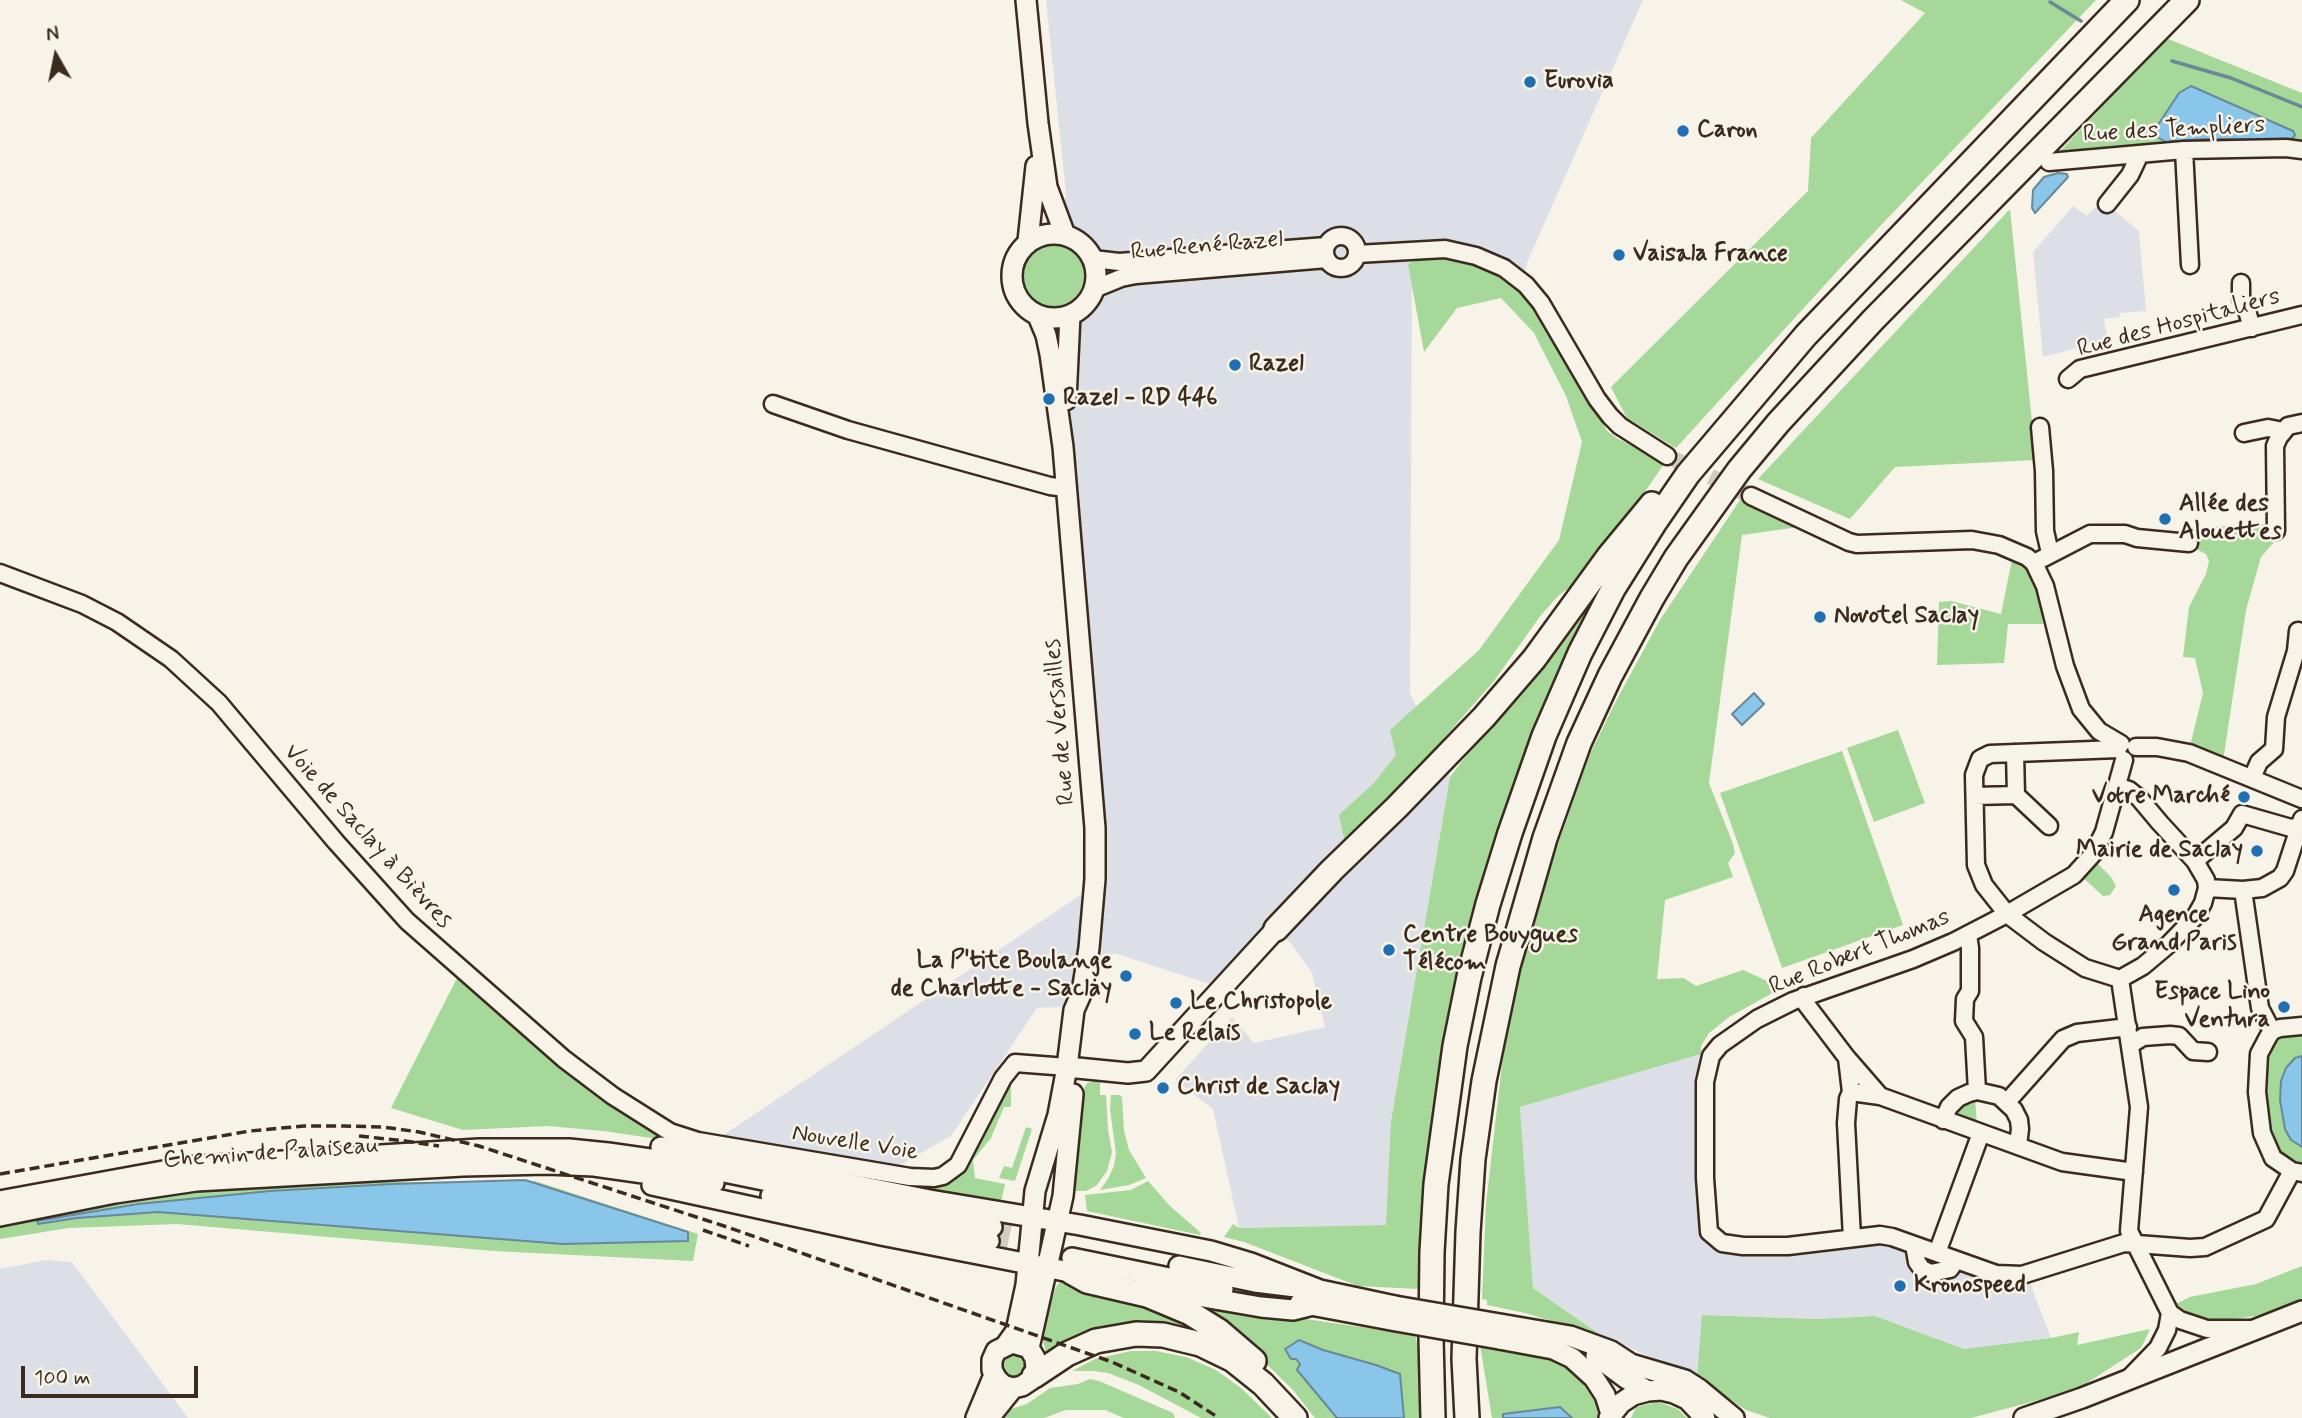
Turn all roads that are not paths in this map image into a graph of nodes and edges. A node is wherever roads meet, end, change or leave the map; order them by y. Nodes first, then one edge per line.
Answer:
1 (1026, 0) edge
2 (2127, 0) edge
3 (2187, 0) edge
4 (1038, 123) junction
5 (2184, 150) junction
6 (2302, 150) edge
7 (2140, 154) junction
8 (2049, 162) dead end
9 (2107, 204) dead end
10 (1065, 234) junction
11 (1028, 241) junction
12 (1327, 252) junction
13 (1357, 254) junction
14 (1093, 259) junction
15 (2190, 265) dead end
16 (2241, 283) dead end
17 (1094, 289) junction
18 (1070, 315) junction
19 (2302, 315) edge
20 (1038, 316) junction
21 (2252, 328) junction
22 (2068, 379) dead end
23 (773, 404) dead end
24 (2302, 423) edge
25 (2040, 427) dead end
26 (2283, 431) junction
27 (2244, 433) dead end
28 (1063, 447) junction
29 (1667, 456) tunnel mouth
30 (1700, 460) junction
31 (1066, 488) junction
32 (1751, 496) tunnel mouth
33 (2276, 531) dead end
34 (2189, 543) dead end
35 (2050, 553) junction
36 (2034, 563) junction
37 (0, 573) edge
38 (2298, 631) dead end
39 (2125, 750) junction
40 (2015, 753) junction
41 (2252, 778) junction
42 (2117, 786) junction
43 (2016, 795) junction
44 (1975, 796) junction
45 (2302, 799) edge
46 (2300, 822) edge
47 (2049, 826) dead end
48 (2195, 860) junction
49 (2207, 888) junction
50 (2243, 890) junction
51 (2007, 914) junction
52 (1274, 931) joint
53 (1968, 935) junction
54 (2120, 979) junction
55 (1804, 996) junction
56 (2302, 1026) edge
57 (2127, 1027) junction
58 (2272, 1031) junction
59 (2130, 1045) junction
60 (2208, 1052) dead end
61 (1847, 1058) junction
62 (1073, 1068) junction
63 (1977, 1091) junction
64 (1851, 1092) junction
65 (1880, 1096) junction
66 (2007, 1102) junction
67 (1943, 1120) junction
68 (1981, 1133) junction
69 (698, 1141) joint
70 (2018, 1145) junction
71 (479, 1149) junction
72 (547, 1164) junction
73 (2134, 1172) junction
74 (2297, 1172) edge
75 (0, 1201) edge
76 (0, 1216) edge
77 (1032, 1217) junction
78 (1058, 1221) junction
79 (1852, 1238) junction
80 (2134, 1243) junction
81 (1914, 1245) junction
82 (1937, 1253) junction
83 (1073, 1258) junction
84 (1956, 1260) junction
85 (1027, 1264) junction
86 (1048, 1267) junction
87 (1465, 1297) junction
88 (1317, 1298) junction
89 (2302, 1311) edge
90 (2170, 1312) junction
91 (2255, 1329) junction
92 (1534, 1331) junction
93 (1499, 1332) junction
94 (1006, 1345) junction
95 (1028, 1348) junction
96 (994, 1375) junction
97 (1034, 1376) junction
98 (2127, 1379) junction
99 (1013, 1388) junction
100 (1648, 1391) junction
101 (1610, 1416) edge
102 (976, 1418) edge
103 (989, 1418) edge
104 (1295, 1418) edge
105 (1306, 1418) edge
106 (1433, 1418) edge
107 (1467, 1418) edge
108 (1483, 1418) edge
109 (1705, 1418) edge
110 (1734, 1418) edge
111 (2024, 1418) edge

1 - 4 main road
2 - 30 highway
3 - 87 highway
4 - 10 main road
4 - 11 main road
5 - 6 street, Rue des Templiers
5 - 7 street, Rue des Templiers
5 - 15 street
7 - 8 street, Rue des Templiers
7 - 9 street
10 - 11 main road
10 - 14 main road
11 - 20 main road
12 - 13 street, Rue René Razel
12 - 13 street, Rue René Razel
12 - 14 street, Rue René Razel
12 - 17 street, Rue René Razel
13 - 29 street, Rue René Razel
14 - 17 main road
16 - 21 street
17 - 18 main road
18 - 20 main road
18 - 28 main road, Rue de Versailles
19 - 21 street, Rue des Hospitaliers
20 - 28 main road, Rue de Versailles
21 - 22 street, Rue des Hospitaliers
23 - 31 street
24 - 26 street
25 - 35 street
26 - 27 street
26 - 33 street
28 - 31 main road, Rue de Versailles
30 - 52 highway
30 - 106 highway
31 - 62 main road, Rue de Versailles
32 - 36 street
34 - 35 street
35 - 36 street
36 - 39 street
37 - 69 street, Voie de Saclay à Bièvres
38 - 41 street
39 - 40 street
39 - 41 street
39 - 42 street, Rue Robert Thomas
40 - 43 street
40 - 44 street
41 - 45 street
42 - 48 street
42 - 51 street, Rue Robert Thomas
43 - 44 street
43 - 47 street
44 - 51 street
46 - 48 street
46 - 50 street
48 - 49 street
49 - 50 street
49 - 54 street
50 - 58 street
51 - 53 street, Rue Robert Thomas
51 - 54 street
52 - 62 main road
53 - 55 street, Rue Robert Thomas
53 - 63 street
54 - 57 street
55 - 61 street
55 - 79 street, Rue Robert Thomas
56 - 58 street
57 - 59 street
57 - 66 street
58 - 74 street
59 - 60 street
59 - 73 street
61 - 64 street
61 - 65 street
62 - 69 street, Nouvelle Voie
62 - 77 main road, Rue de Versailles
62 - 78 main road, Rue de Versailles
63 - 66 street
63 - 67 street
64 - 65 street
64 - 79 street
65 - 67 street
66 - 70 street
67 - 68 street
68 - 70 street
68 - 82 street
70 - 73 street
71 - 72 main road
71 - 75 main road, Chemin de Palaiseau
71 - 77 main road
72 - 76 main road, Chemin de Palaiseau
72 - 85 main road
73 - 80 street
74 - 80 street
77 - 78 main road
77 - 85 main road, Rue de Versailles
78 - 86 main road, Rue de Versailles
78 - 88 main road
79 - 81 street
80 - 84 street
80 - 90 street
81 - 82 street
81 - 84 street
82 - 84 street
83 - 86 main road
83 - 88 main road
83 - 88 main road
83 - 105 highway
85 - 86 main road
85 - 94 main road, Rue de Versailles
86 - 95 main road, Rue de Versailles
87 - 107 highway
87 - 108 highway
88 - 93 main road, bridge
89 - 91 main road
90 - 91 street
90 - 98 street
91 - 98 main road
92 - 93 main road
92 - 100 main road
92 - 110 main road
93 - 101 main road
94 - 95 main road
94 - 96 main road
95 - 97 main road
96 - 99 main road
96 - 102 main road
97 - 99 main road
97 - 104 highway
98 - 111 main road
99 - 103 main road
100 - 101 main road
100 - 109 main road

